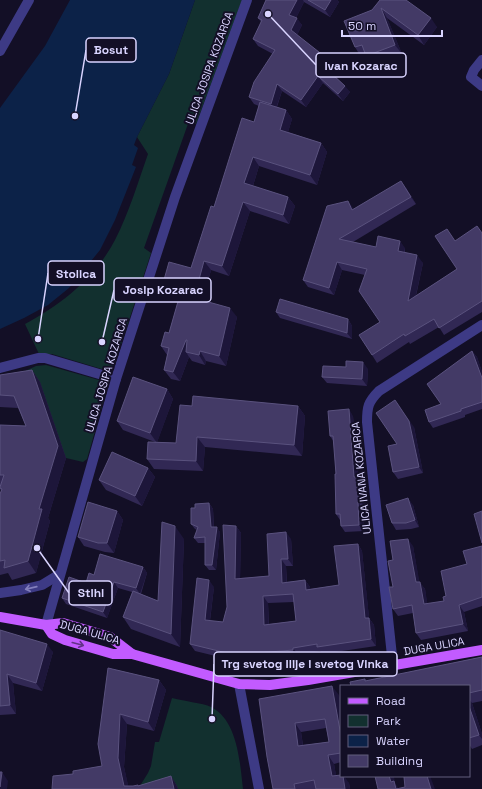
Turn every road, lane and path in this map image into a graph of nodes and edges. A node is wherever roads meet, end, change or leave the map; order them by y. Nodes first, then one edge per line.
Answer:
1 (29, 0) edge
2 (247, 0) edge
3 (0, 51) edge
4 (482, 60) edge
5 (482, 86) edge
6 (482, 324) edge
7 (0, 368) edge
8 (116, 379) junction
9 (60, 574) junction
10 (0, 593) edge
11 (0, 617) edge
12 (46, 625) junction
13 (482, 650) edge
14 (132, 654) junction
15 (393, 665) junction
16 (239, 684) junction
17 (259, 789) edge

1 - 3 street
2 - 8 street, ULICA JOSIPA KOZARCA
4 - 5 street
6 - 15 street, ULICA IVANA KOZARCA
7 - 8 street
8 - 9 street, ULICA JOSIPA KOZARCA
9 -> 10 street
9 - 12 street, ULICA JOSIPA KOZARCA
11 - 12 main road, DUGA ULICA
12 -> 14 main road, DUGA ULICA
12 - 14 main road, DUGA ULICA
13 - 15 main road, DUGA ULICA
14 - 16 main road, DUGA ULICA
15 - 16 main road, DUGA ULICA
16 - 17 street

